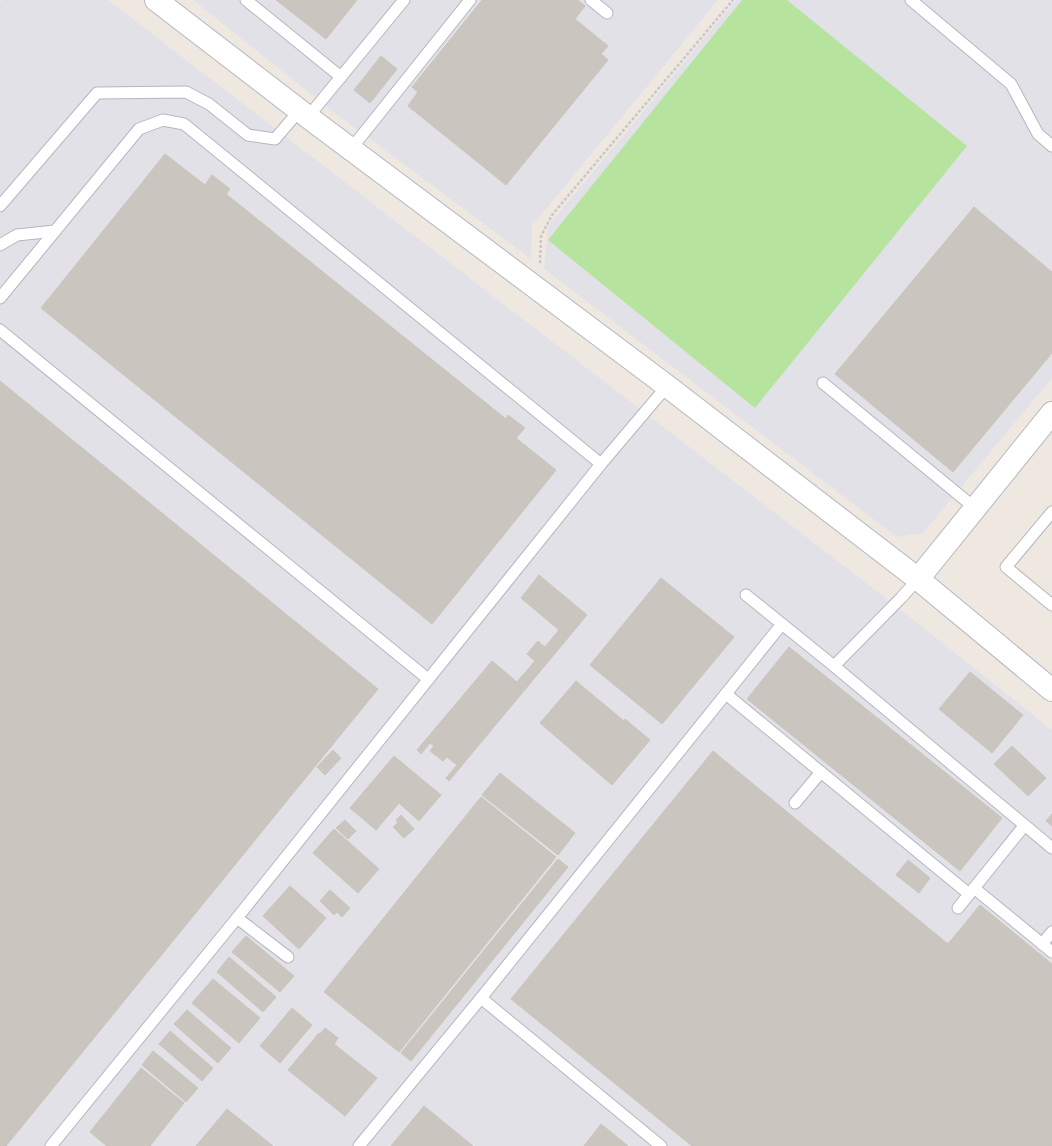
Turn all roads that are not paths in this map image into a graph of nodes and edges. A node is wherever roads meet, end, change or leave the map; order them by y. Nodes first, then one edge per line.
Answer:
1 (156, 0) edge
2 (246, 0) edge
3 (404, 0) edge
4 (470, 0) edge
5 (591, 0) edge
6 (910, 0) edge
7 (608, 13) dead end
8 (341, 77) junction
9 (304, 114) junction
10 (1052, 146) edge
11 (351, 149) junction
12 (0, 206) edge
13 (55, 231) junction
14 (0, 245) edge
15 (0, 298) edge
16 (0, 330) edge
17 (823, 383) dead end
18 (667, 386) junction
19 (1052, 413) edge
20 (602, 464) junction
21 (975, 508) junction
22 (1052, 512) edge
23 (918, 578) junction
24 (746, 595) dead end
25 (1052, 605) edge
26 (782, 624) junction
27 (834, 666) junction
28 (428, 679) junction
29 (1052, 690) edge
30 (726, 694) junction
31 (821, 772) junction
32 (795, 803) dead end
33 (1024, 826) junction
34 (1052, 848) edge
35 (972, 891) junction
36 (958, 908) dead end
37 (237, 918) junction
38 (1052, 932) edge
39 (1042, 944) junction
40 (1052, 952) edge
41 (288, 957) dead end
42 (481, 998) junction
43 (51, 1146) edge
44 (359, 1146) edge
45 (662, 1146) edge

1 - 9 street
2 - 8 lane
3 - 8 lane
4 - 11 lane
5 - 7 lane
6 - 10 lane
8 - 9 lane
9 - 11 street
9 - 12 lane
11 - 18 street
13 - 14 lane
13 - 15 lane
13 - 20 lane
16 - 28 lane
17 - 21 lane
18 - 20 lane
18 - 23 street
19 - 21 street
20 - 28 lane
21 - 23 street
22 - 25 lane
23 - 27 lane
23 - 29 street
24 - 26 lane
26 - 27 lane
26 - 30 lane
27 - 33 lane
28 - 37 lane
30 - 31 lane
30 - 42 lane
31 - 32 lane
31 - 35 lane
33 - 34 lane
33 - 35 lane
35 - 36 lane
35 - 39 lane
37 - 41 lane
37 - 43 lane
38 - 39 lane
39 - 40 lane
42 - 44 lane
42 - 45 lane

